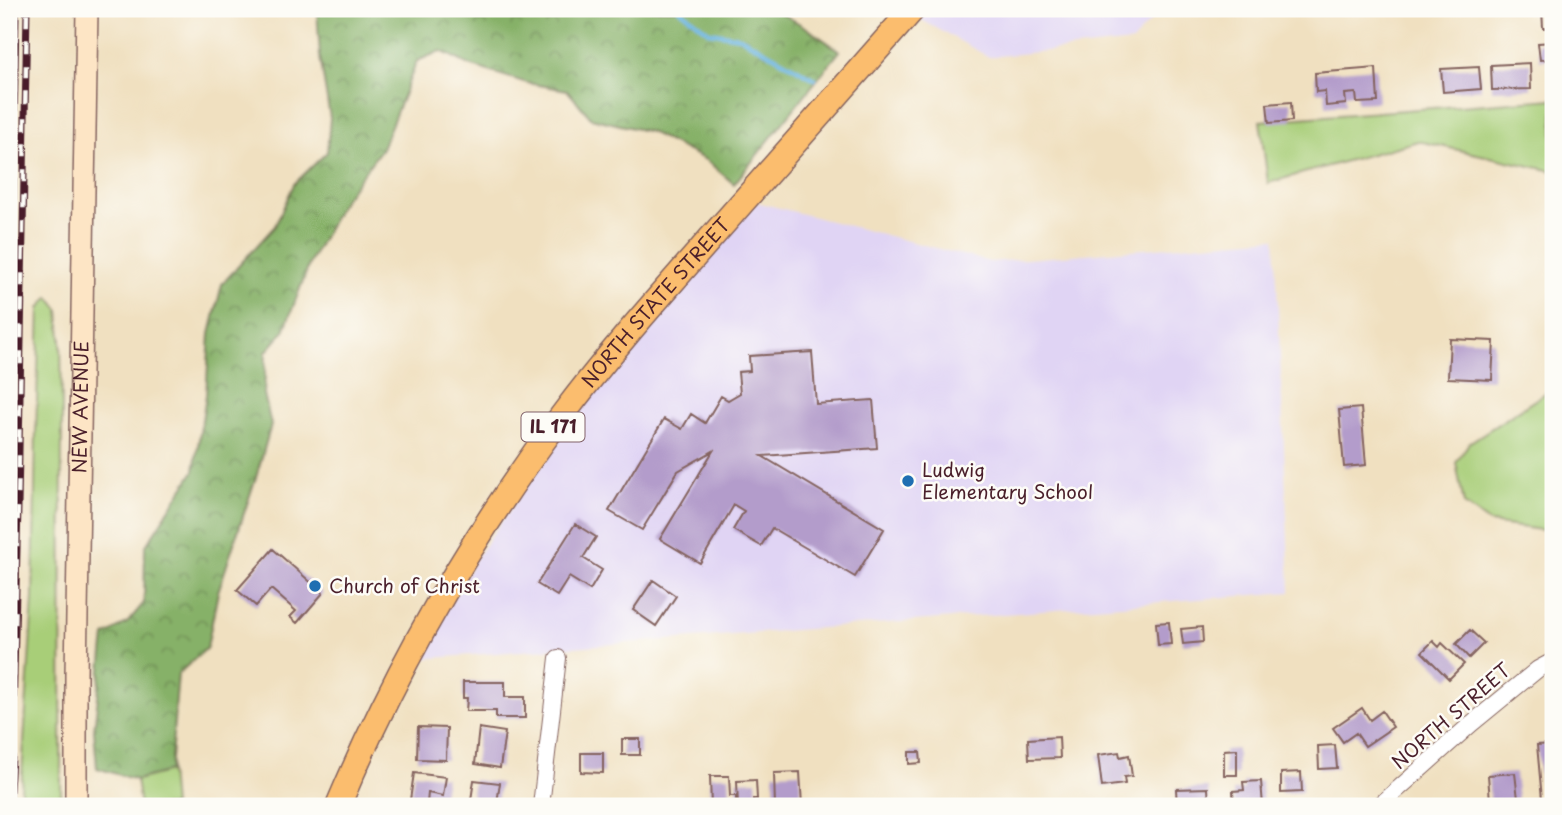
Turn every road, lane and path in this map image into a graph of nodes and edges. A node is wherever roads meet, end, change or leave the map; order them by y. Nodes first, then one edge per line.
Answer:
1 (87, 9) edge
2 (913, 9) edge
3 (558, 658) dead end
4 (1553, 661) edge
5 (76, 806) edge
6 (338, 806) edge
7 (541, 806) edge
8 (1379, 806) edge

1 - 5 main road, NEW AVENUE
2 - 6 main road, NORTH STATE STREET / IL 171
3 - 7 street
4 - 8 street, NORTH STREET

